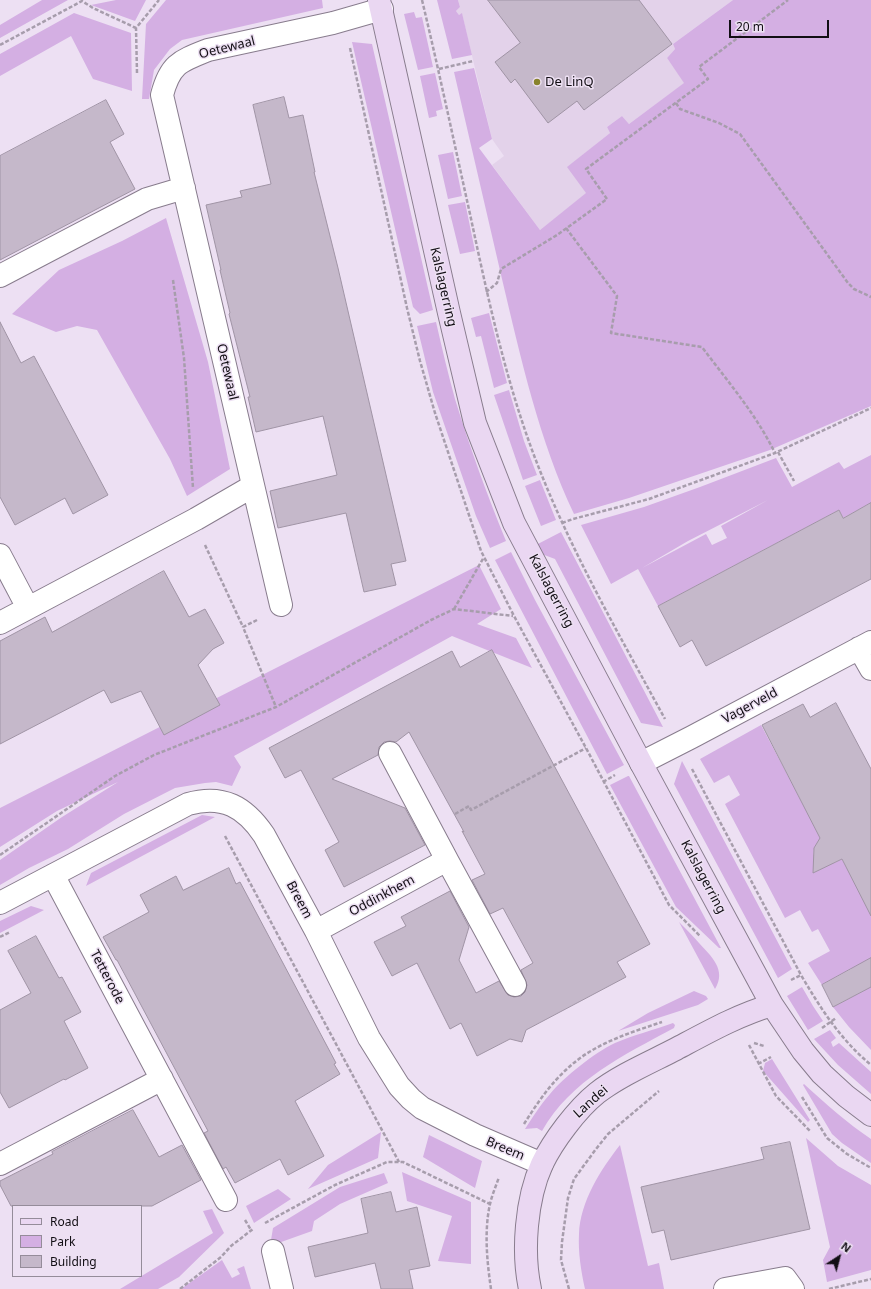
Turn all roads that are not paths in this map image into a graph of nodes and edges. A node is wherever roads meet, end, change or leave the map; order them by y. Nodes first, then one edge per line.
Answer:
1 (380, 5) edge
2 (184, 188) junction
3 (0, 276) edge
4 (253, 486) junction
5 (0, 555) edge
6 (281, 605) road end
7 (28, 608) junction
8 (0, 622) edge
9 (865, 645) edge
10 (871, 669) edge
11 (390, 753) dead end
12 (641, 762) junction
13 (448, 860) junction
14 (52, 876) junction
15 (0, 903) edge
16 (316, 931) junction
17 (515, 985) dead end
18 (772, 1005) junction
19 (162, 1079) junction
20 (871, 1115) edge
21 (0, 1164) edge
22 (542, 1164) junction
23 (226, 1200) road end
24 (274, 1251) road end
25 (282, 1289) edge
26 (530, 1289) edge
27 (724, 1289) edge
28 (793, 1289) edge

1 - 2 street, Oetewaal
1 - 12 street, Kalslagerring
2 - 3 street
2 - 4 street, Oetewaal
4 - 6 street, Oetewaal
4 - 7 street
5 - 7 street
7 - 8 street
9 - 10 street, Vagerveld
9 - 12 street, Vagerveld
11 - 13 street
12 - 18 street, Kalslagerring
13 - 16 street, Oddinkhem
13 - 17 street
14 - 15 street, Breem
14 - 16 street, Breem
14 - 19 street, Tetterode
16 - 22 street, Breem
18 - 20 street, Kalslagerring
18 - 22 street, Landei
19 - 21 street
19 - 23 street, Tetterode
22 - 26 street, Landei
24 - 25 street
27 - 28 street

